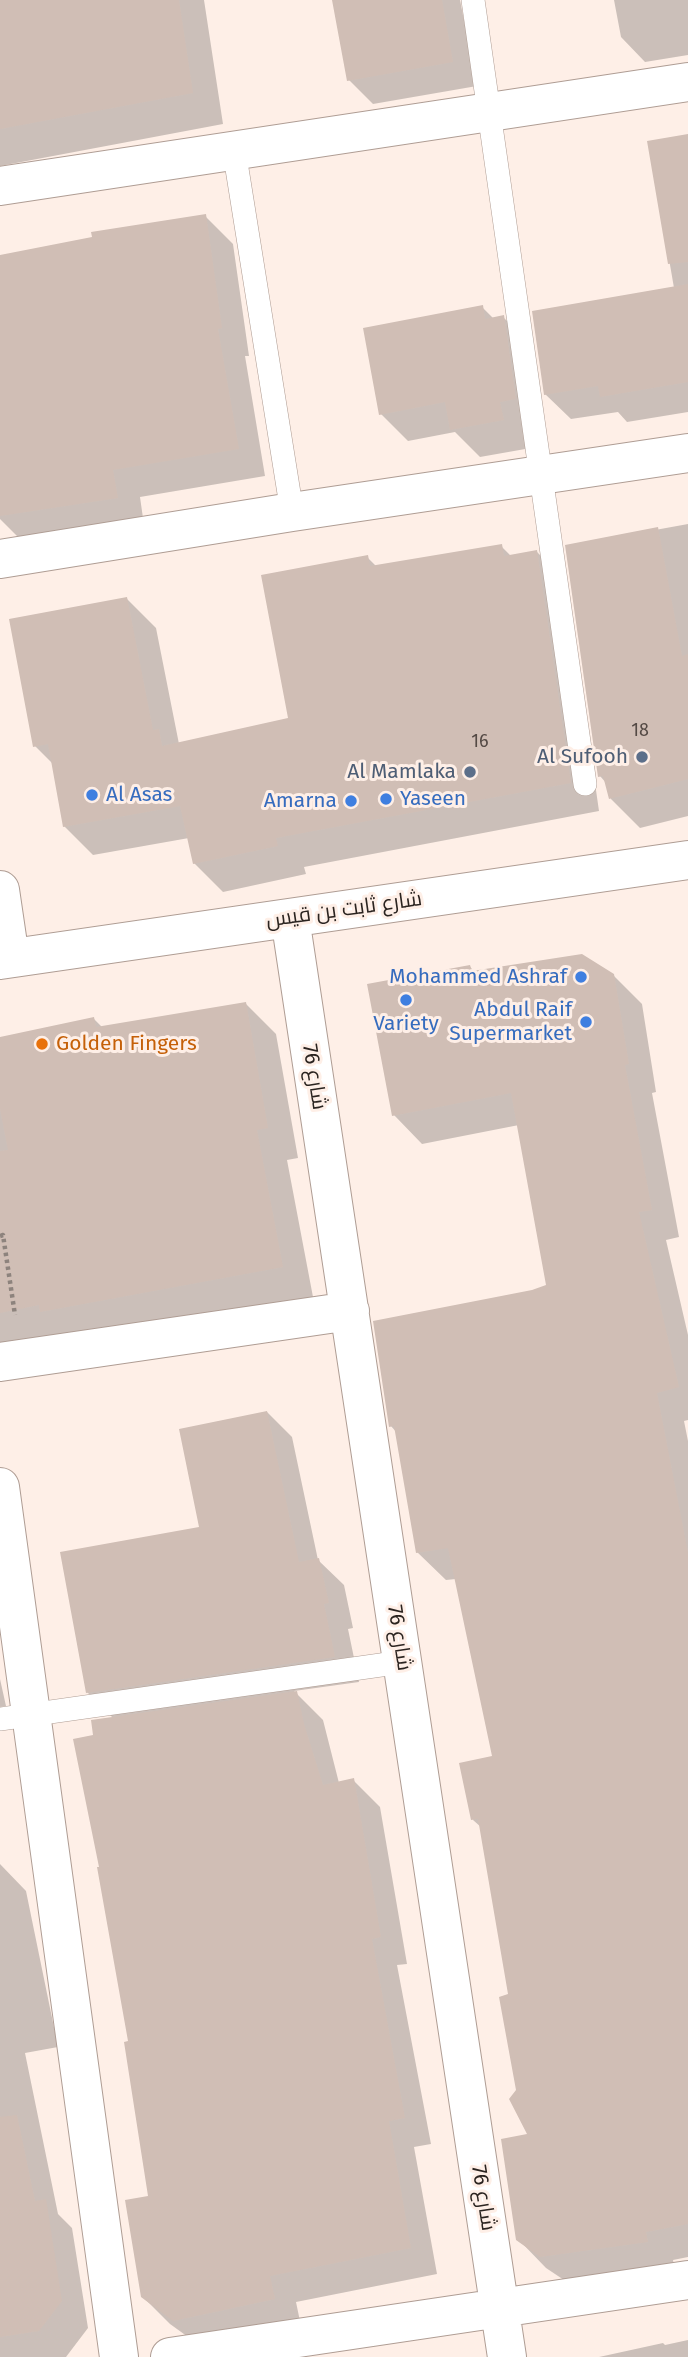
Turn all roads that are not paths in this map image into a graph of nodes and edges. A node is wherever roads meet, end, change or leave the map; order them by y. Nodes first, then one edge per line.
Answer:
1 (473, 0) edge
2 (688, 82) edge
3 (489, 111) junction
4 (234, 150) junction
5 (0, 186) edge
6 (688, 453) edge
7 (541, 476) junction
8 (292, 512) junction
9 (0, 559) edge
10 (585, 785) dead end
11 (688, 861) edge
12 (0, 890) edge
13 (290, 918) junction
14 (5, 959) edge
15 (350, 1311) junction
16 (11, 1361) edge
17 (0, 1487) edge
18 (402, 1662) junction
19 (16, 1716) edge
20 (688, 2280) edge
21 (500, 2308) junction
22 (259, 2351) edge
23 (119, 2357) edge
24 (170, 2357) edge
25 (507, 2357) edge

1 - 3 lane
2 - 3 street
3 - 4 street
3 - 7 lane
4 - 5 street
4 - 8 lane
6 - 7 street
7 - 8 street
7 - 10 lane
8 - 9 street
11 - 13 street, شارع ثابت بن قيس
12 - 14 street
13 - 14 street, شارع ثابت بن قيس
13 - 15 street, شارع 76
15 - 16 street
15 - 18 street, شارع 76
17 - 19 street
18 - 19 lane
18 - 21 street, شارع 76
19 - 23 street
20 - 21 street
21 - 22 street
21 - 25 street, شارع 76
22 - 24 street

